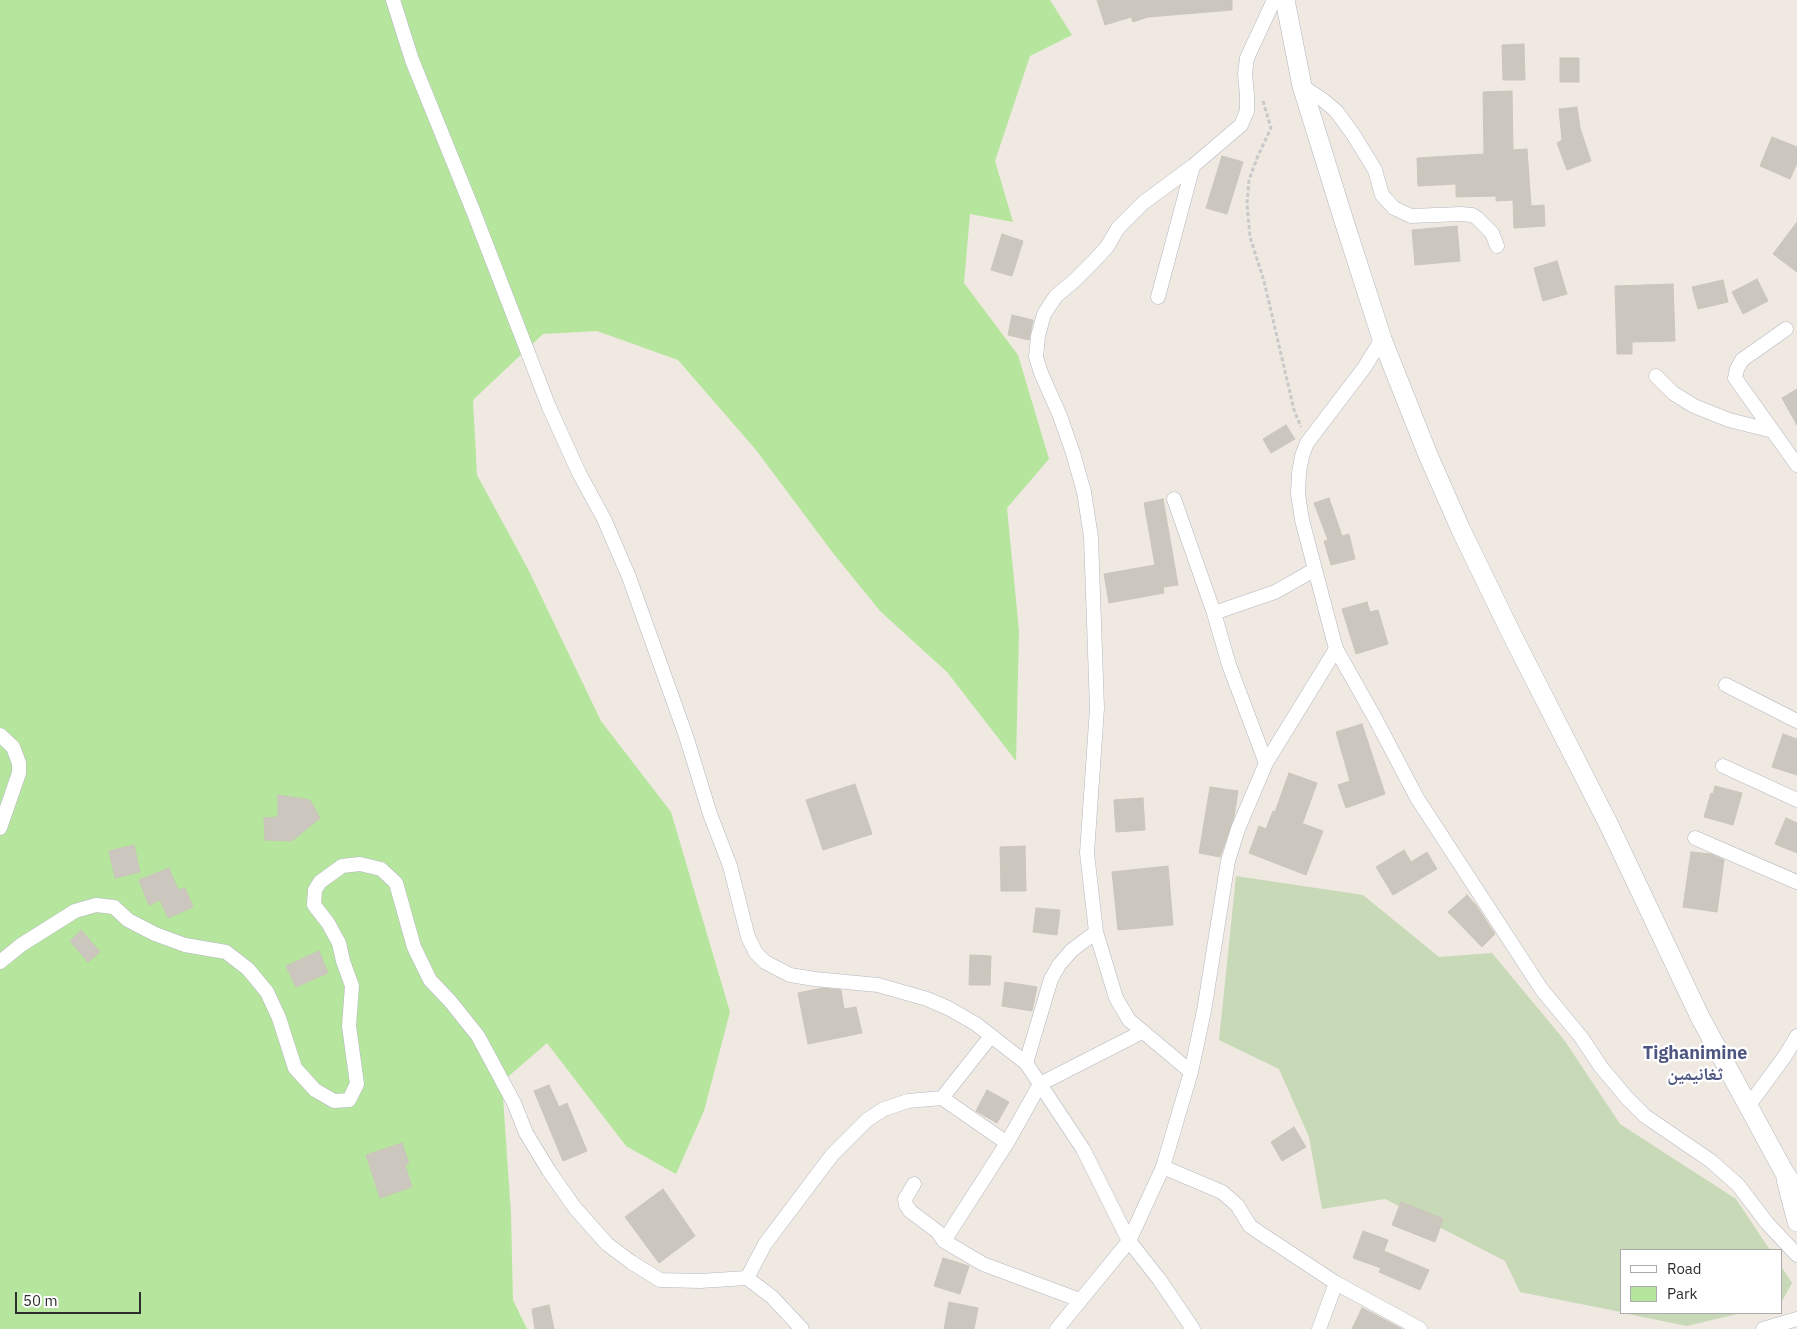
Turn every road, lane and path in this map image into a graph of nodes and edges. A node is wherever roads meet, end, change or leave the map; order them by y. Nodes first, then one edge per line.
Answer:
1 (393, 0) edge
2 (1274, 0) edge
3 (1285, 0) edge
4 (1302, 86) junction
5 (1262, 98) dead end
6 (1193, 166) junction
7 (1498, 246) dead end
8 (1158, 297) dead end
9 (1786, 329) dead end
10 (1382, 339) junction
11 (1656, 376) dead end
12 (1773, 431) junction
13 (1307, 443) junction
14 (1797, 465) edge
15 (1174, 499) dead end
16 (1314, 570) junction
17 (1214, 614) junction
18 (1336, 649) junction
19 (1726, 685) dead end
20 (1797, 722) edge
21 (0, 735) edge
22 (1266, 763) junction
23 (1723, 766) dead end
24 (1797, 800) edge
25 (0, 828) edge
26 (1695, 838) dead end
27 (1797, 882) edge
28 (1096, 932) junction
29 (0, 962) edge
30 (1142, 1032) junction
31 (991, 1036) junction
32 (1797, 1036) edge
33 (1026, 1063) junction
34 (1190, 1072) junction
35 (1040, 1084) junction
36 (942, 1098) junction
37 (1749, 1105) junction
38 (1008, 1143) junction
39 (1163, 1167) junction
40 (1783, 1170) junction
41 (914, 1184) dead end
42 (1797, 1192) edge
43 (1797, 1222) edge
44 (944, 1241) junction
45 (1129, 1241) junction
46 (1797, 1255) edge
47 (747, 1278) junction
48 (1336, 1283) junction
49 (1080, 1300) junction
50 (1797, 1319) edge
51 (802, 1329) edge
52 (1057, 1329) edge
53 (1193, 1329) edge
54 (1319, 1329) edge
55 (1420, 1329) edge
56 (1763, 1329) edge

1 - 31 street
2 - 6 street
3 - 4 street
4 - 7 street
4 - 10 street
5 - 13 path
6 - 8 street
6 - 28 street
9 - 12 street
10 - 13 street
10 - 37 street
11 - 12 street
12 - 14 street
13 - 16 street
15 - 17 street
16 - 17 street
16 - 18 street
17 - 22 street
18 - 22 street
18 - 46 street
19 - 20 street
21 - 25 street
22 - 34 street
23 - 24 street
26 - 27 street
28 - 30 street
28 - 33 street
29 - 47 street
30 - 34 street
30 - 35 street
31 - 33 street
31 - 36 street
32 - 37 street
33 - 35 street
34 - 39 street
35 - 38 street
35 - 45 street
36 - 38 street
36 - 47 street
37 - 40 street
38 - 44 street
39 - 45 street
39 - 48 street
40 - 42 street
40 - 43 street
41 - 44 street
44 - 49 street
45 - 49 street
45 - 53 street
47 - 51 street
48 - 54 street
48 - 55 street
49 - 52 street
50 - 56 street

